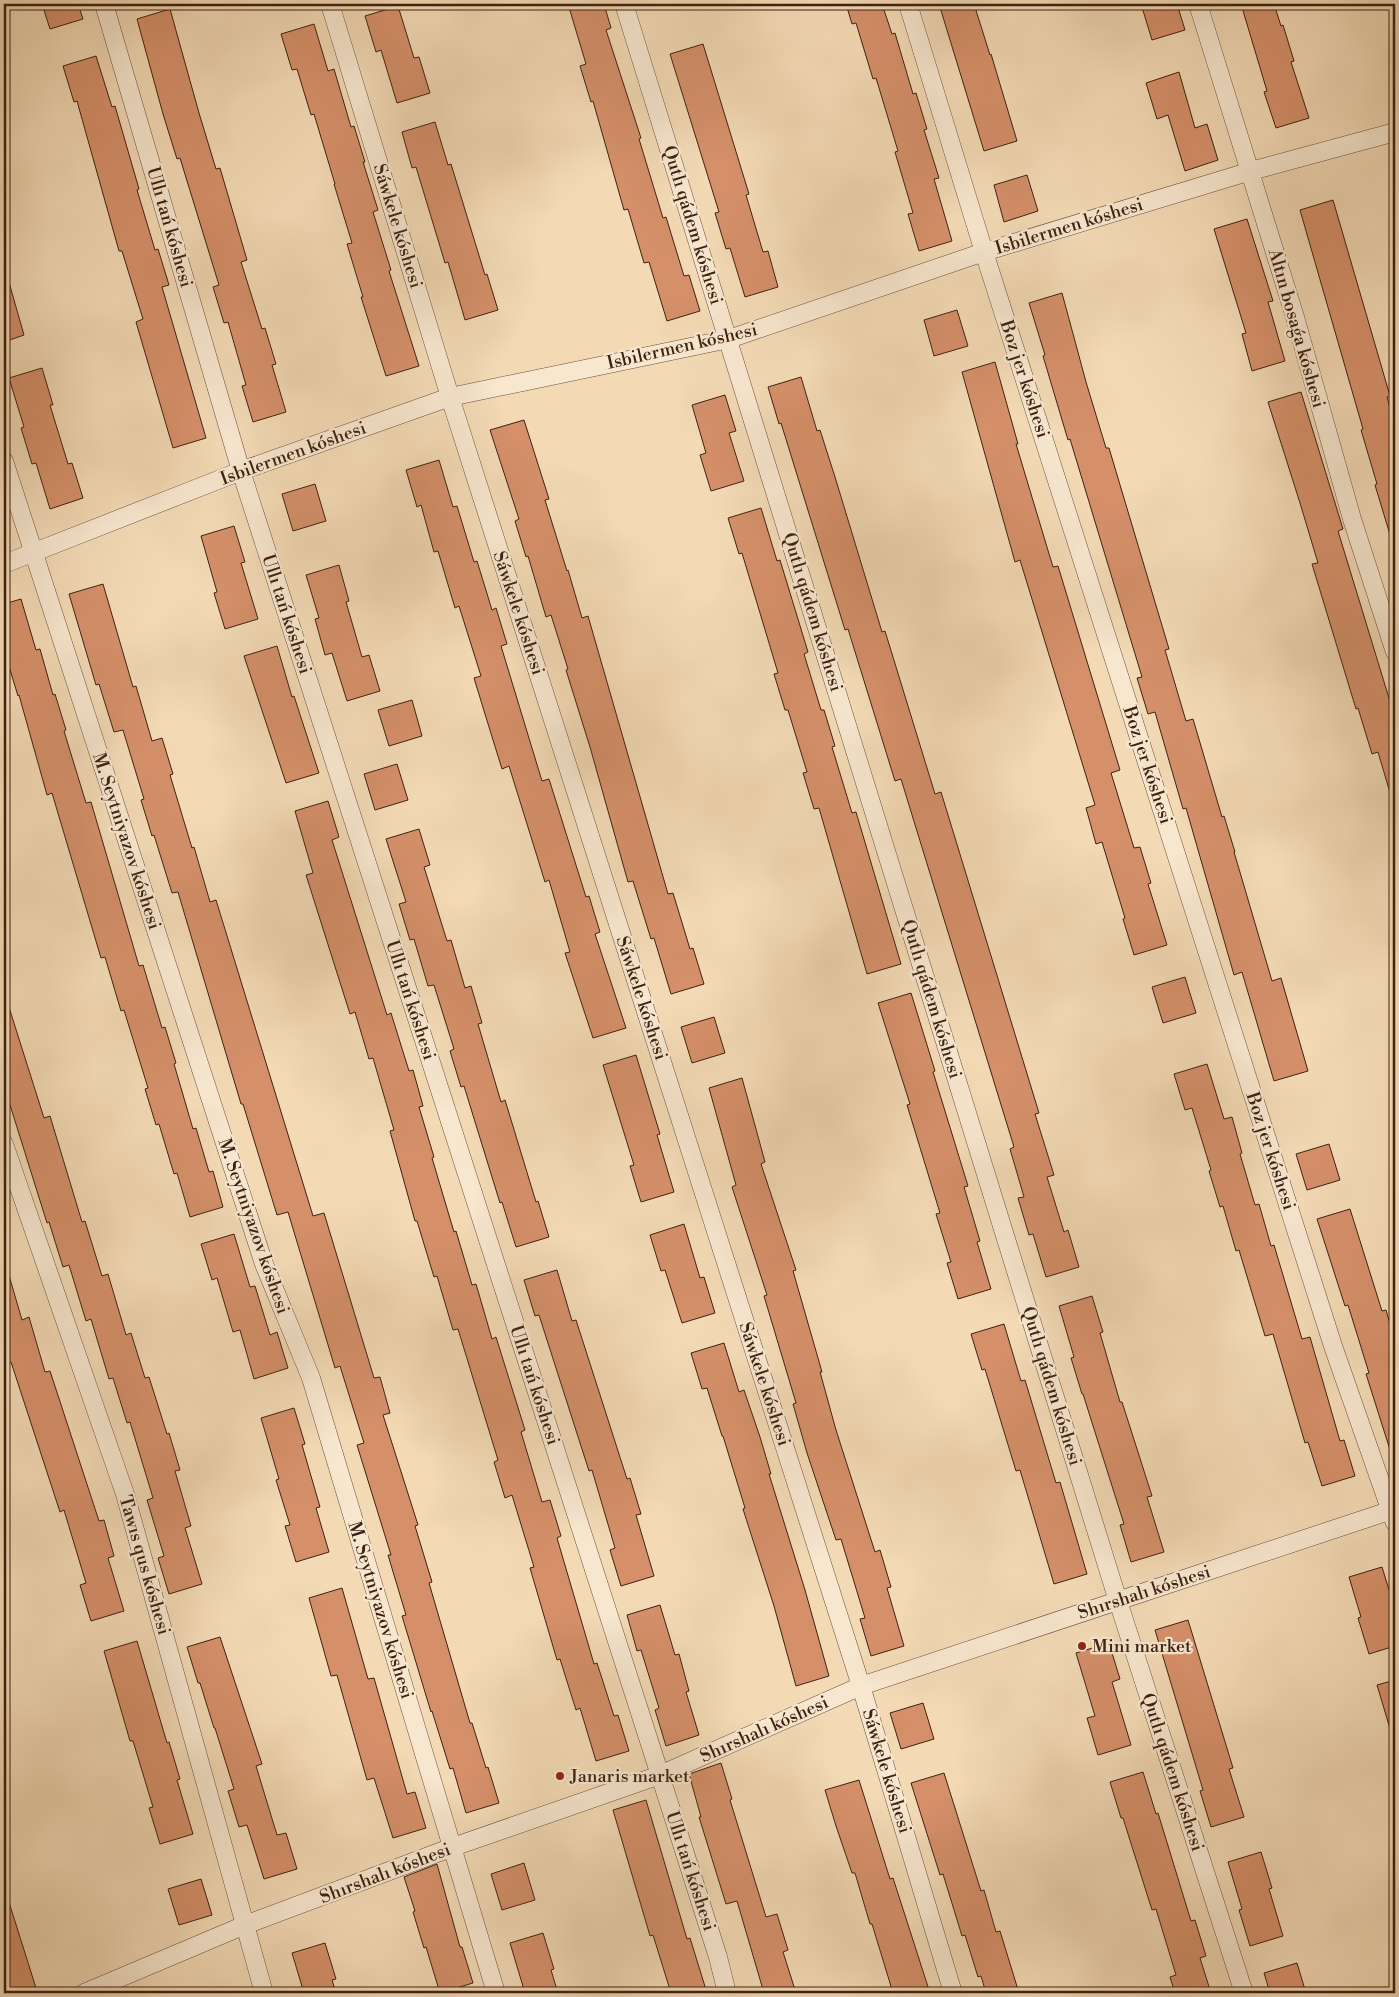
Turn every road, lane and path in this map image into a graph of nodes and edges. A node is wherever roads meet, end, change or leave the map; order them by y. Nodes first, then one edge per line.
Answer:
1 (104, 4) edge
2 (330, 4) edge
3 (624, 4) edge
4 (908, 4) edge
5 (1198, 4) edge
6 (1395, 132) edge
7 (1251, 171) junction
8 (984, 252) junction
9 (729, 339) junction
10 (450, 397) junction
11 (4, 461) edge
12 (241, 471) junction
13 (32, 552) junction
14 (4, 564) edge
15 (1395, 652) edge
16 (4, 1144) edge
17 (1394, 1514) edge
18 (1118, 1601) junction
19 (861, 1686) junction
20 (660, 1775) junction
21 (453, 1847) junction
22 (245, 1925) junction
23 (84, 1993) edge
24 (264, 1993) edge
25 (496, 1993) edge
26 (726, 1993) edge
27 (953, 1993) edge
28 (1244, 1993) edge

1 - 12 street, Ullı tań kóshesi
2 - 10 street, Sáwkele kóshesi
3 - 9 street, Qutlı qádem kóshesi
4 - 8 street, Boz jer kóshesi
5 - 7 street, Altın bosaǵa kóshesi
6 - 7 street, Isbilermen kóshesi
7 - 8 street, Isbilermen kóshesi
7 - 15 street, Altın bosaǵa kóshesi
8 - 9 street, Isbilermen kóshesi
8 - 17 street, Boz jer kóshesi
9 - 10 street, Isbilermen kóshesi
9 - 18 street, Qutlı qádem kóshesi
10 - 12 street, Isbilermen kóshesi
10 - 19 street, Sáwkele kóshesi
11 - 13 street, M. Seytniyazov kóshesi
12 - 13 street, Isbilermen kóshesi
12 - 20 street, Ullı tań kóshesi
13 - 14 street, Isbilermen kóshesi
13 - 21 street, M. Seytniyazov kóshesi
16 - 22 street, Tawıs qus kóshesi
17 - 18 street, Shırshalı kóshesi
18 - 19 street, Shırshalı kóshesi
18 - 28 street, Qutlı qádem kóshesi
19 - 20 street, Shırshalı kóshesi
19 - 27 street, Sáwkele kóshesi
20 - 21 street, Shırshalı kóshesi
20 - 26 street, Ullı tań kóshesi
21 - 22 street, Shırshalı kóshesi
21 - 25 street, M. Seytniyazov kóshesi
22 - 23 street, Shırshalı kóshesi
22 - 24 street, Tawıs qus kóshesi

